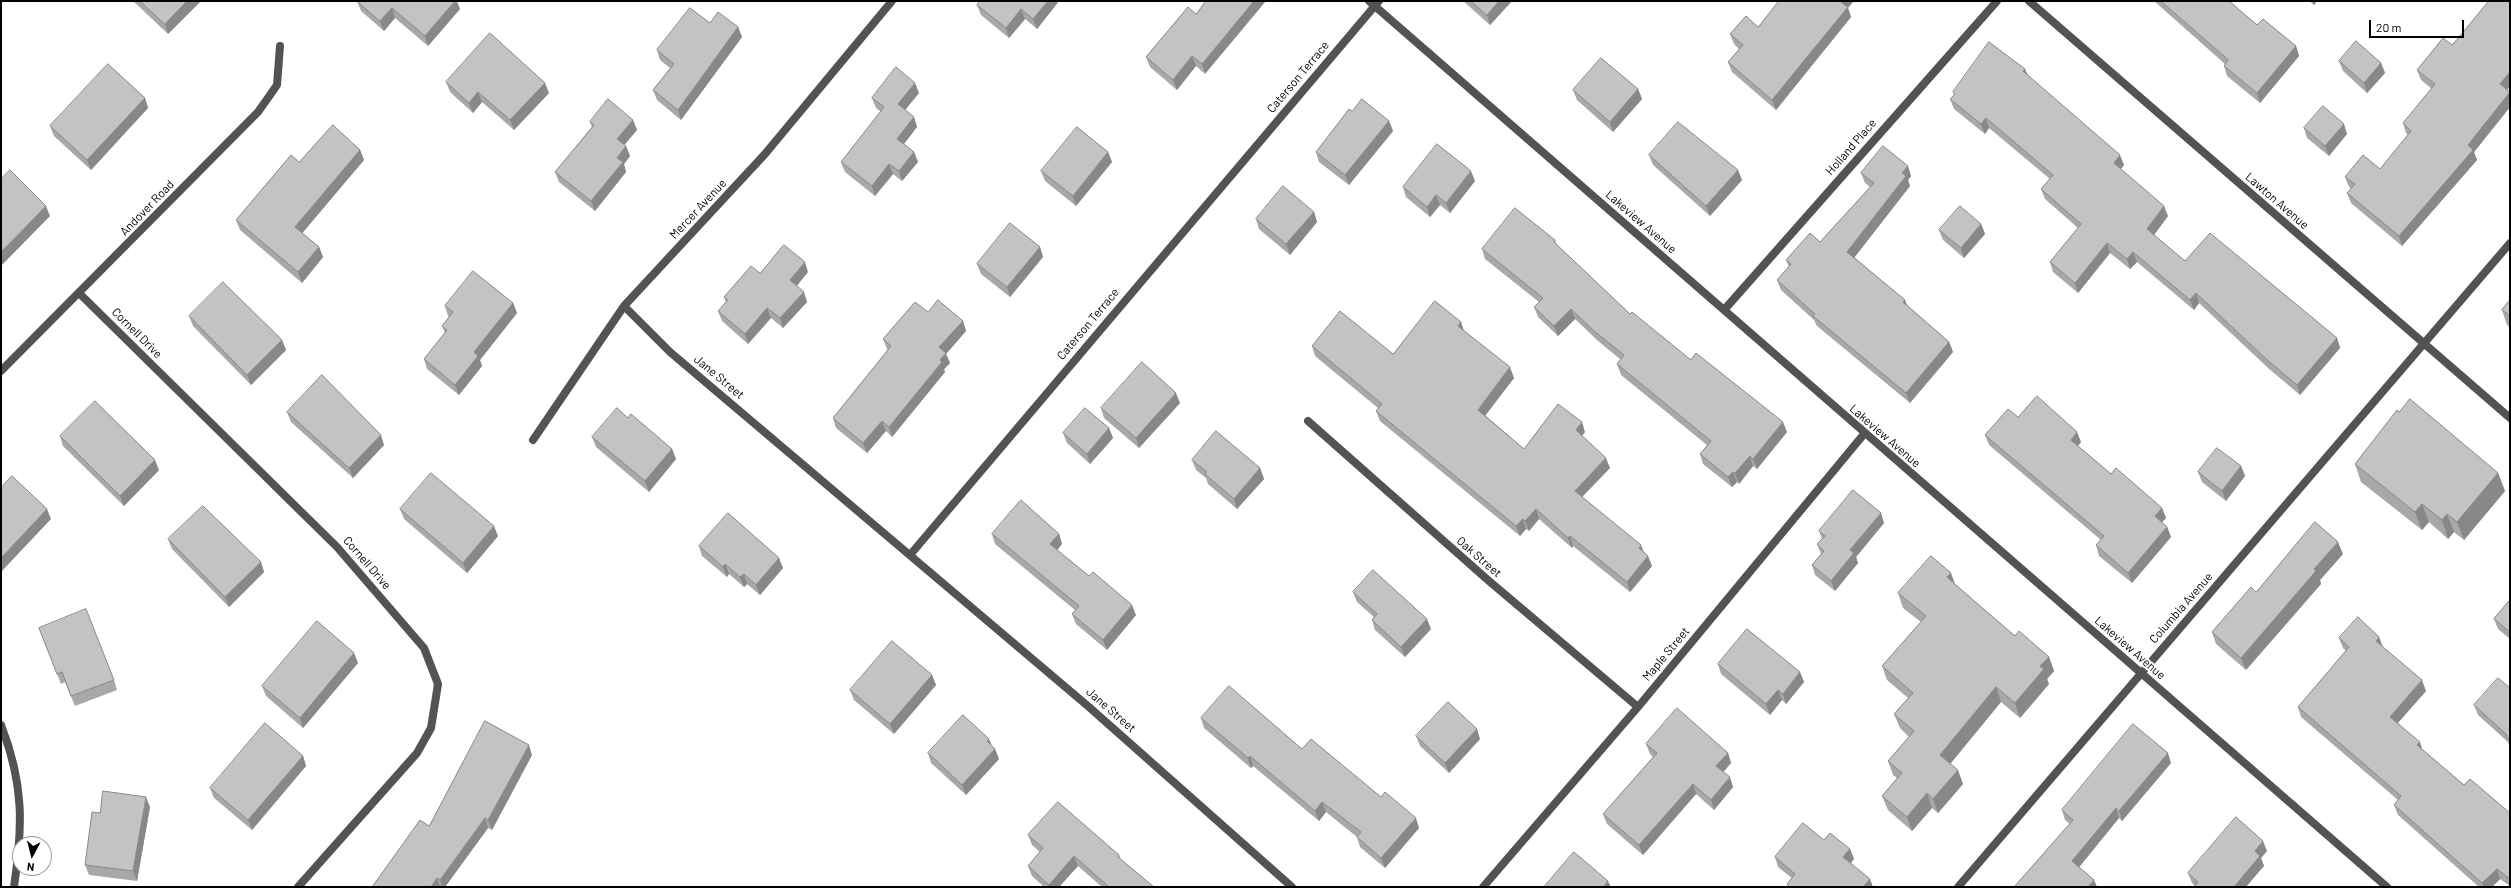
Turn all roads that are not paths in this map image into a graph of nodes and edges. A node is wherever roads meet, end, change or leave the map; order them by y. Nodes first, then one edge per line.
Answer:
1 (892, 1) edge
2 (1997, 1) edge
3 (2029, 1) edge
4 (1374, 3) edge
5 (280, 46) dead end
6 (2510, 243) edge
7 (80, 294) junction
8 (624, 306) junction
9 (1724, 310) junction
10 (2423, 345) junction
11 (1, 372) edge
12 (2510, 418) edge
13 (1308, 421) dead end
14 (1864, 434) junction
15 (532, 440) dead end
16 (910, 555) junction
17 (2141, 673) junction
18 (1638, 707) junction
19 (1, 725) edge
20 (14, 887) edge
21 (298, 887) edge
22 (1292, 887) edge
23 (1483, 887) edge
24 (1958, 887) edge
25 (2387, 887) edge

1 - 8 street, Mercer Avenue
2 - 9 street, Holland Place
3 - 10 street, Lawton Avenue
4 - 9 street, Lakeview Avenue
4 - 16 street, Caterson Terrace
5 - 7 street, Andover Road
6 - 10 street, Columbia Avenue
7 - 11 street, Andover Road
7 - 21 street, Cornell Drive
8 - 15 street, Mercer Avenue
8 - 16 street, Jane Street
9 - 14 street, Lakeview Avenue
10 - 12 street, Lawton Avenue
10 - 17 street, Columbia Avenue
13 - 18 street, Oak Street
14 - 17 street, Lakeview Avenue
14 - 18 street, Maple Street
16 - 22 street, Jane Street
17 - 24 street, Columbia Avenue
17 - 25 street, Lakeview Avenue
18 - 23 street, Maple Street
19 - 20 street

